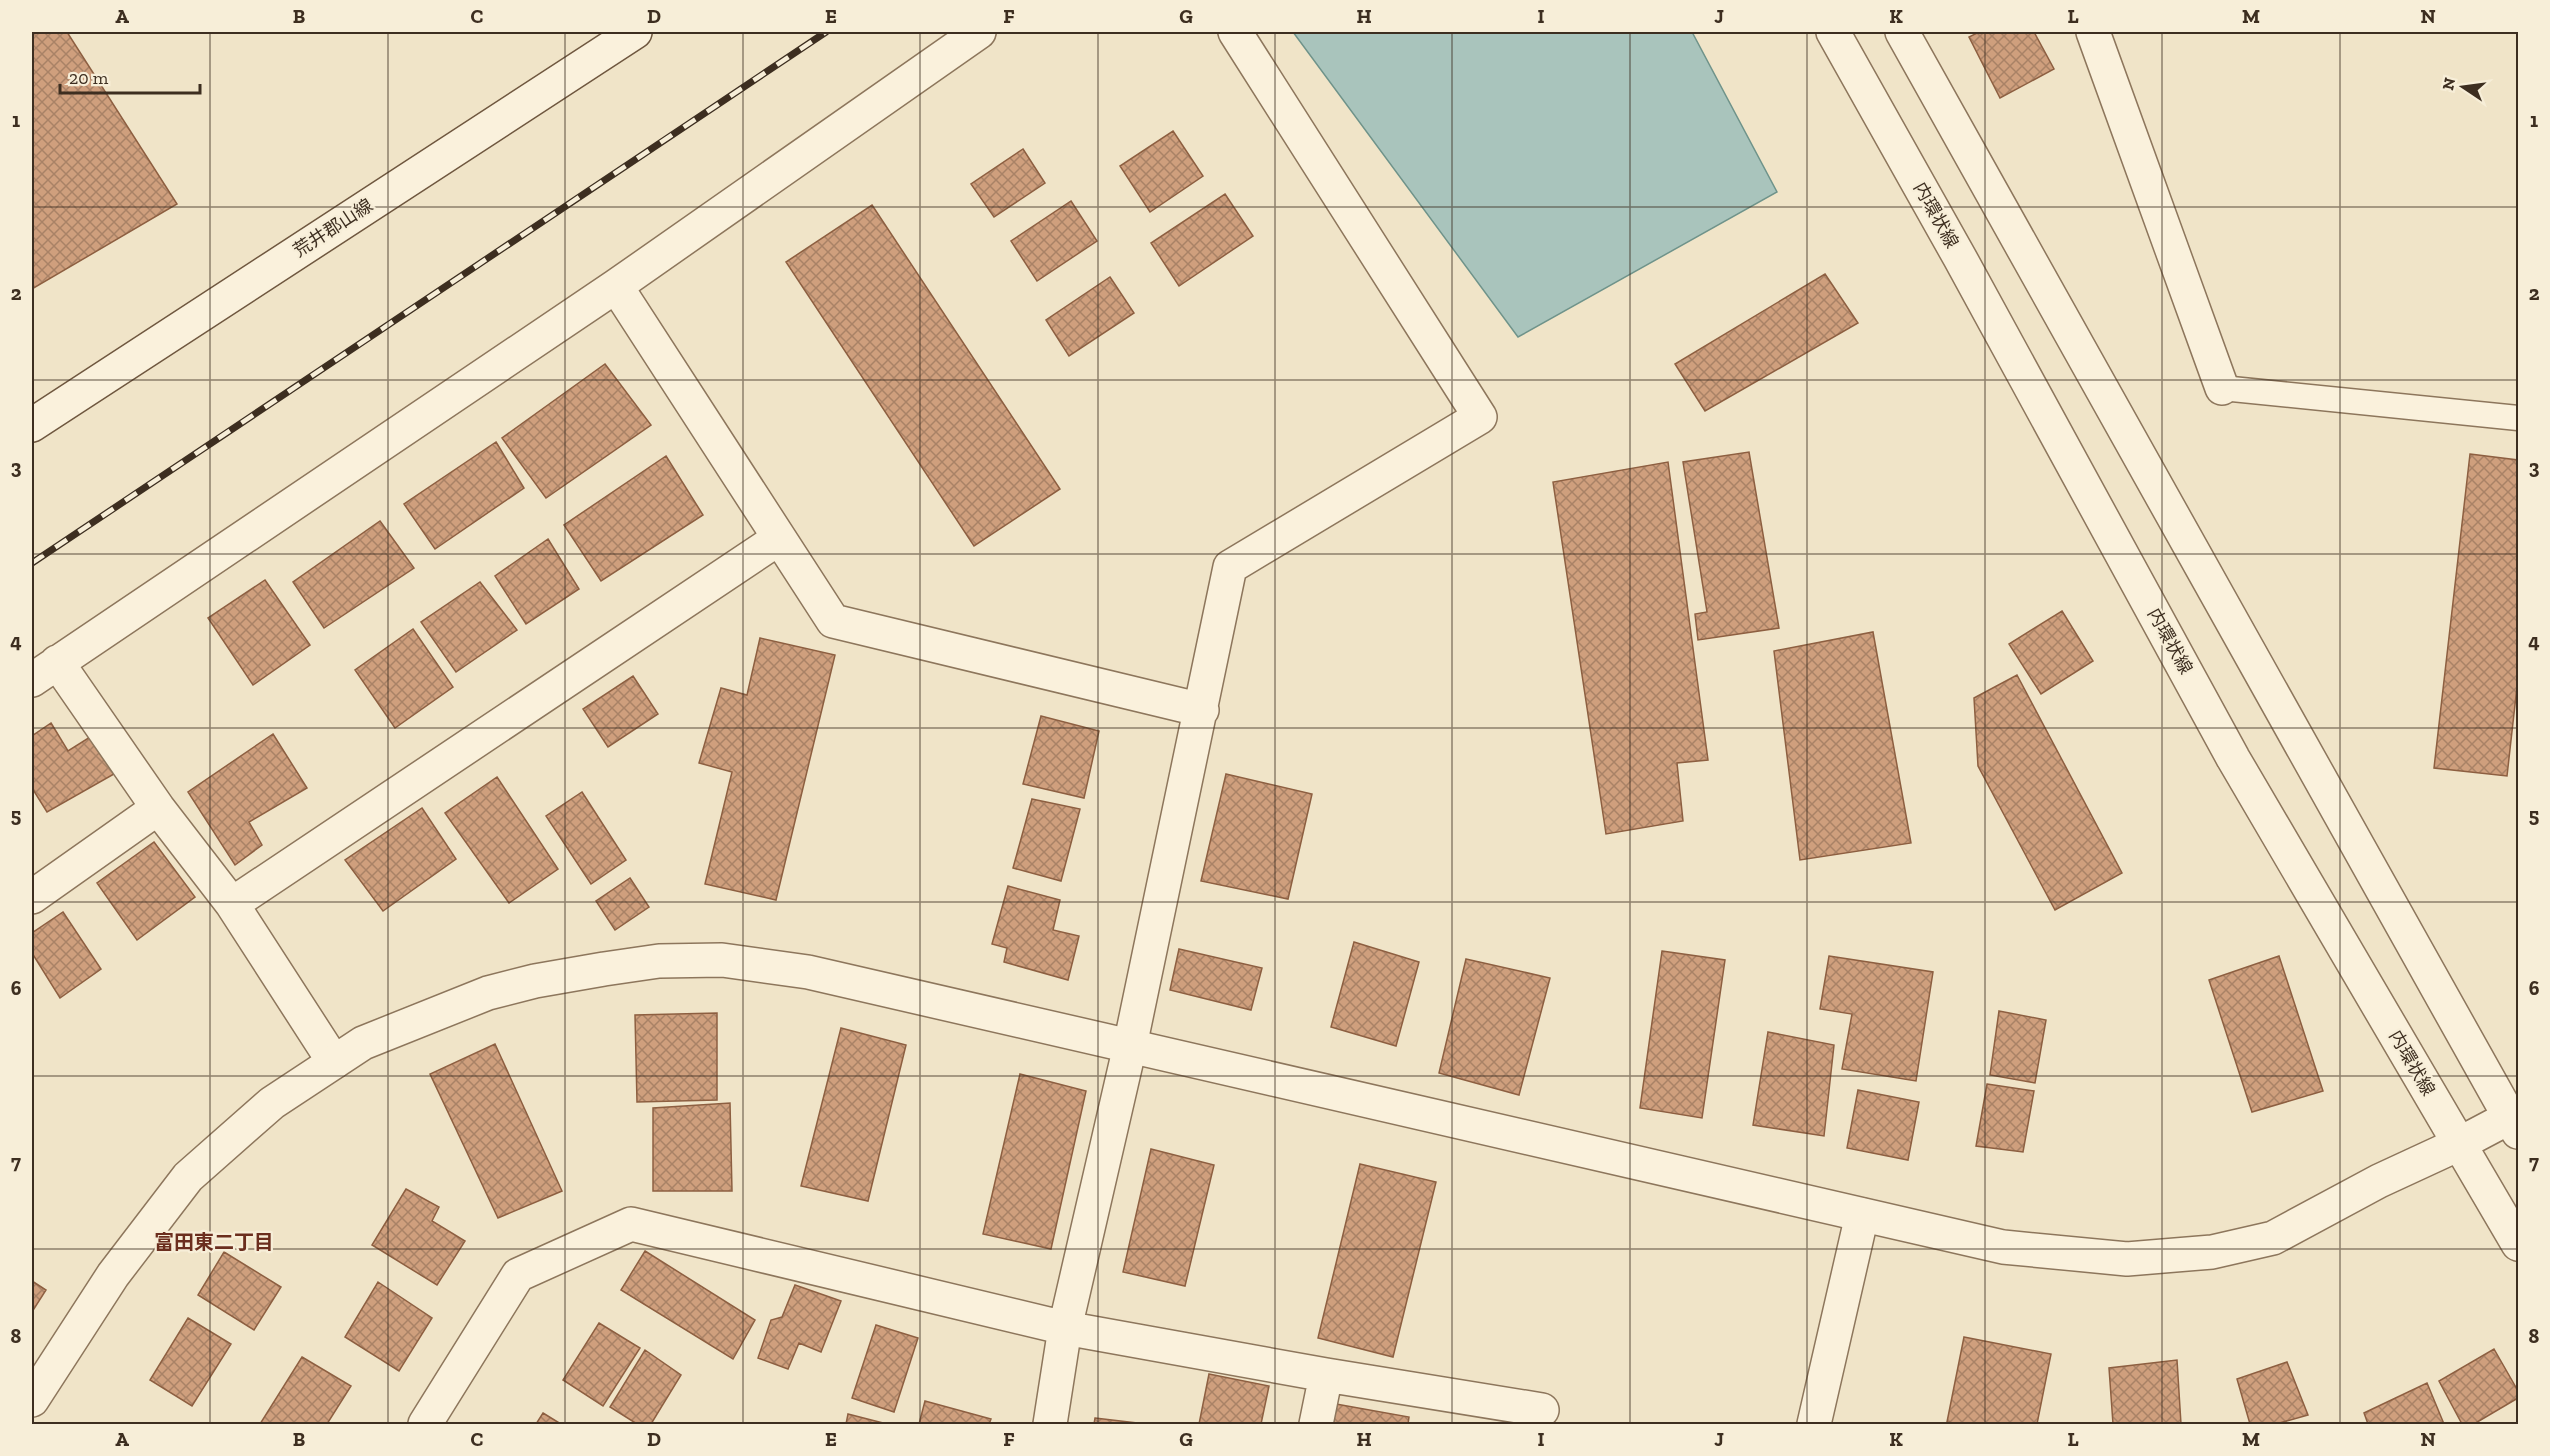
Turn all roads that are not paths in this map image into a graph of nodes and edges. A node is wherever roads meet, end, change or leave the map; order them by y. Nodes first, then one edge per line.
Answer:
1 (635, 32) edge
2 (979, 32) edge
3 (1235, 32) edge
4 (1833, 32) edge
5 (1902, 32) edge
6 (2093, 32) edge
7 (616, 286) junction
8 (2222, 388) joint
9 (2518, 418) edge
10 (32, 425) edge
11 (778, 539) junction
12 (44, 671) edge
13 (1202, 710) junction
14 (158, 808) junction
15 (32, 897) edge
16 (232, 904) junction
17 (1130, 1046) junction
18 (334, 1062) junction
19 (2516, 1121) edge
20 (2459, 1144) junction
21 (1862, 1215) junction
22 (2518, 1244) edge
23 (1065, 1328) junction
24 (1326, 1375) junction
25 (32, 1400) edge
26 (1542, 1410) dead end
27 (424, 1425) edge
28 (1050, 1425) edge
29 (1316, 1425) edge
30 (1814, 1425) edge

1 - 10 street, 荒井郡山線
2 - 7 street
3 - 13 street
4 - 20 street, 内環状線
5 - 19 street
6 - 8 street
7 - 11 street
7 - 12 street
8 - 9 lane
11 - 13 street
11 - 16 street
12 - 14 street
13 - 17 street
14 - 15 street
14 - 16 street
16 - 18 street
17 - 18 street
17 - 21 street
17 - 23 street
18 - 25 street
19 - 20 street
20 - 21 street
20 - 22 street, 内環状線
21 - 30 street
23 - 24 street
23 - 27 street
23 - 28 street
24 - 26 street
24 - 29 street

